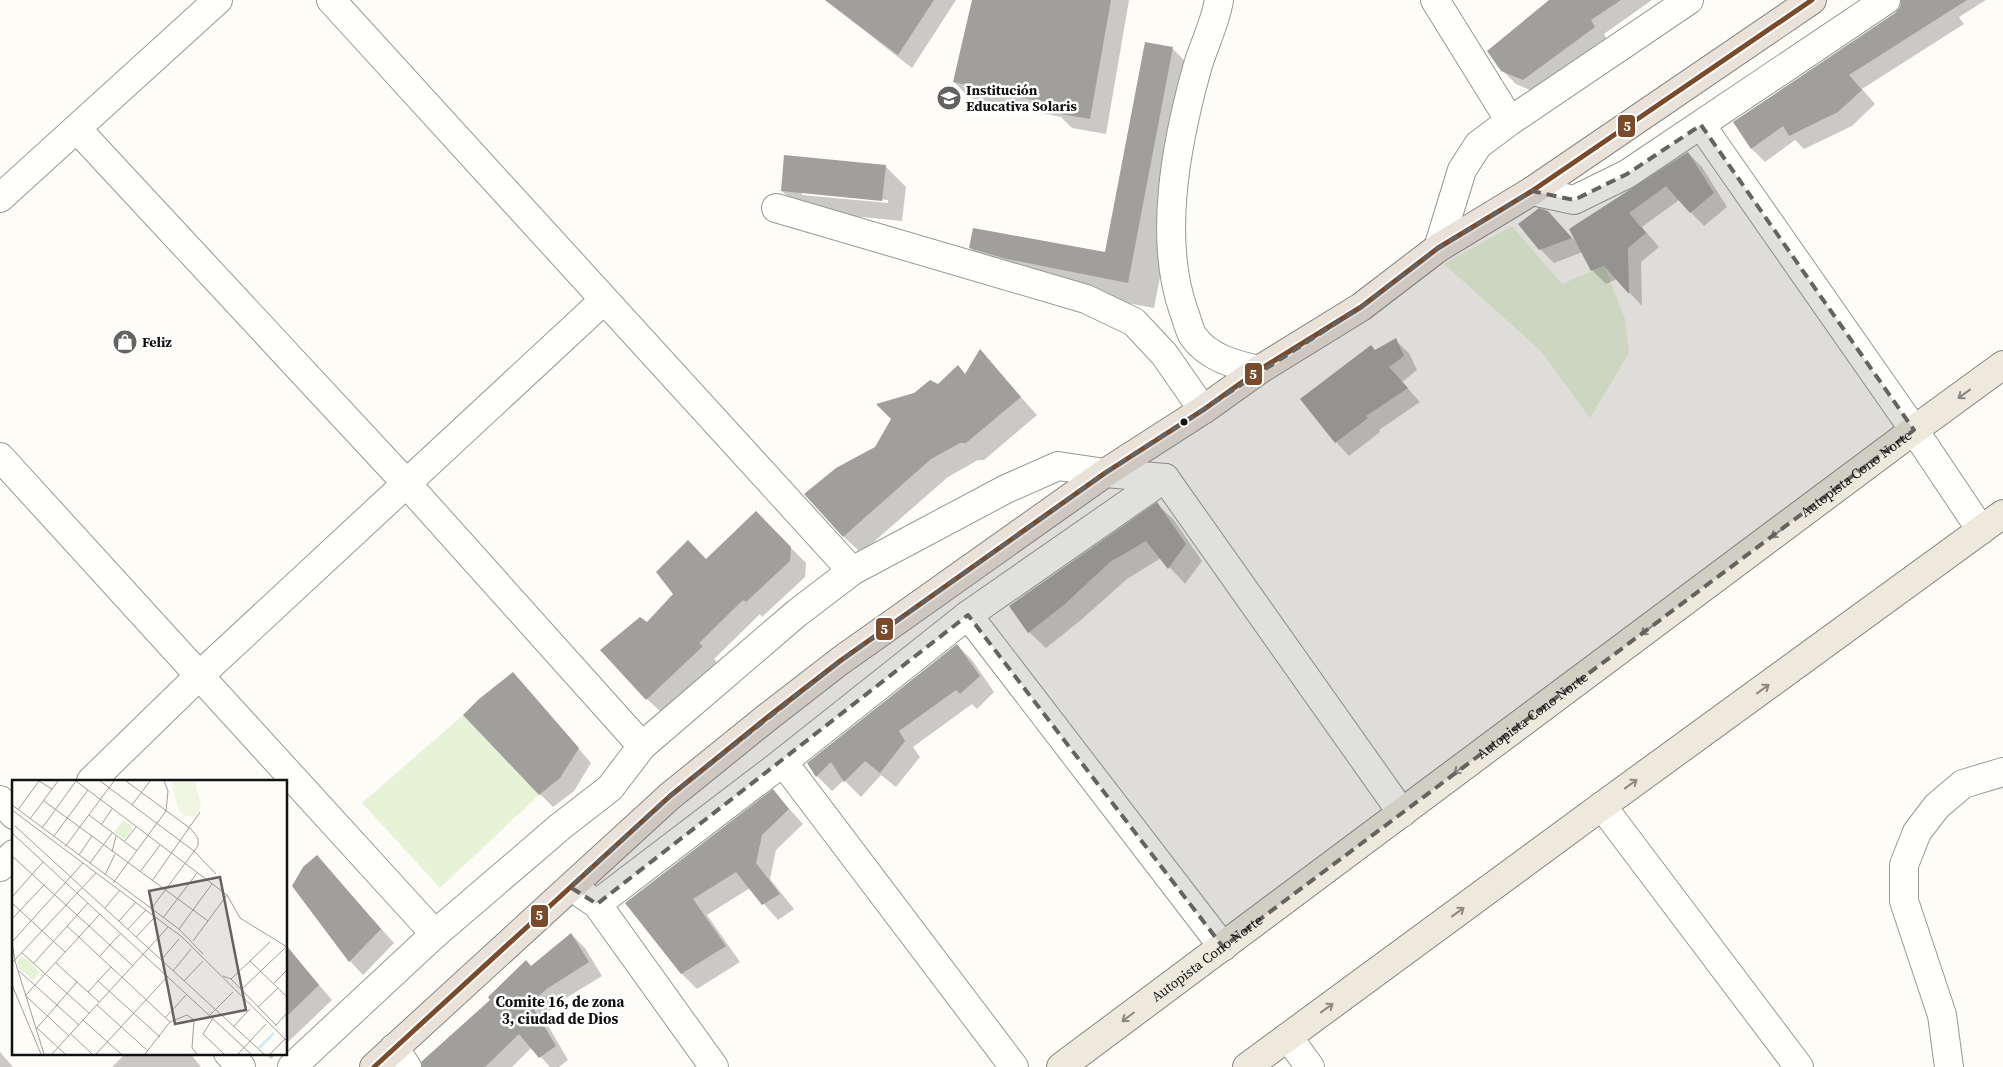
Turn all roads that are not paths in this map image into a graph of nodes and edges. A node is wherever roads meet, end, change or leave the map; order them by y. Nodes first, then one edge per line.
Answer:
1 (218, 0) edge
2 (331, 0) edge
3 (1220, 0) edge
4 (1435, 0) edge
5 (1689, 0) edge
6 (1812, 0) edge
7 (1886, 0) edge
8 (1510, 121) junction
9 (1701, 125) junction
10 (77, 129) junction
11 (1532, 191) junction
12 (0, 198) edge
13 (776, 208) dead end
14 (1438, 248) junction
15 (604, 301) junction
16 (2003, 366) edge
17 (1259, 370) junction
18 (1203, 410) junction
19 (1914, 430) junction
20 (0, 457) edge
21 (1104, 473) junction
22 (1165, 478) junction
23 (407, 484) junction
24 (2003, 514) edge
25 (1981, 530) junction
26 (852, 571) junction
27 (968, 615) junction
28 (200, 675) junction
29 (642, 746) junction
30 (783, 762) junction
31 (2003, 772) edge
32 (92, 780) edge
33 (0, 800) edge
34 (1602, 806) junction
35 (12, 813) edge
36 (1402, 813) junction
37 (12, 856) edge
38 (0, 867) edge
39 (570, 887) junction
40 (598, 904) junction
41 (435, 934) junction
42 (1223, 947) junction
43 (1288, 1037) junction
44 (229, 1054) edge
45 (401, 1058) edge
46 (241, 1067) edge
47 (292, 1067) edge
48 (374, 1067) edge
49 (714, 1067) edge
50 (1014, 1067) edge
51 (1061, 1067) edge
52 (1247, 1067) edge
53 (1310, 1067) edge
54 (1799, 1067) edge
55 (1949, 1067) edge

1 - 10 street
2 - 15 street
3 - 17 street
4 - 8 street
5 - 8 street
6 - 11 highway
7 - 9 street
8 - 14 street
9 - 11 street
9 - 19 street
10 - 12 street
10 - 23 street
11 - 14 highway
13 - 18 street
14 - 17 highway
15 - 23 street
15 - 26 street
16 -> 19 main road, Autopista Cono Norte
17 - 18 highway
18 - 21 highway
19 - 25 street
19 -> 36 main road, Autopista Cono Norte
20 - 28 street
21 - 22 street
21 - 26 street
21 - 39 highway
22 - 27 street
22 - 36 street
23 - 28 street
23 - 29 street
24 - 25 main road
34 -> 25 main road
26 - 29 street
27 - 30 street
27 - 42 street
28 - 32 street
28 - 41 street
29 - 41 street
30 - 40 street
30 - 50 street
31 - 55 street
33 - 35 street
43 -> 34 main road
34 - 54 street
36 - 42 main road, Autopista Cono Norte
37 - 38 street
39 - 40 street
39 - 45 highway
40 - 49 street
41 - 47 street
42 -> 51 main road, Autopista Cono Norte
43 - 52 main road
43 - 53 street
44 - 46 street
45 - 48 highway

